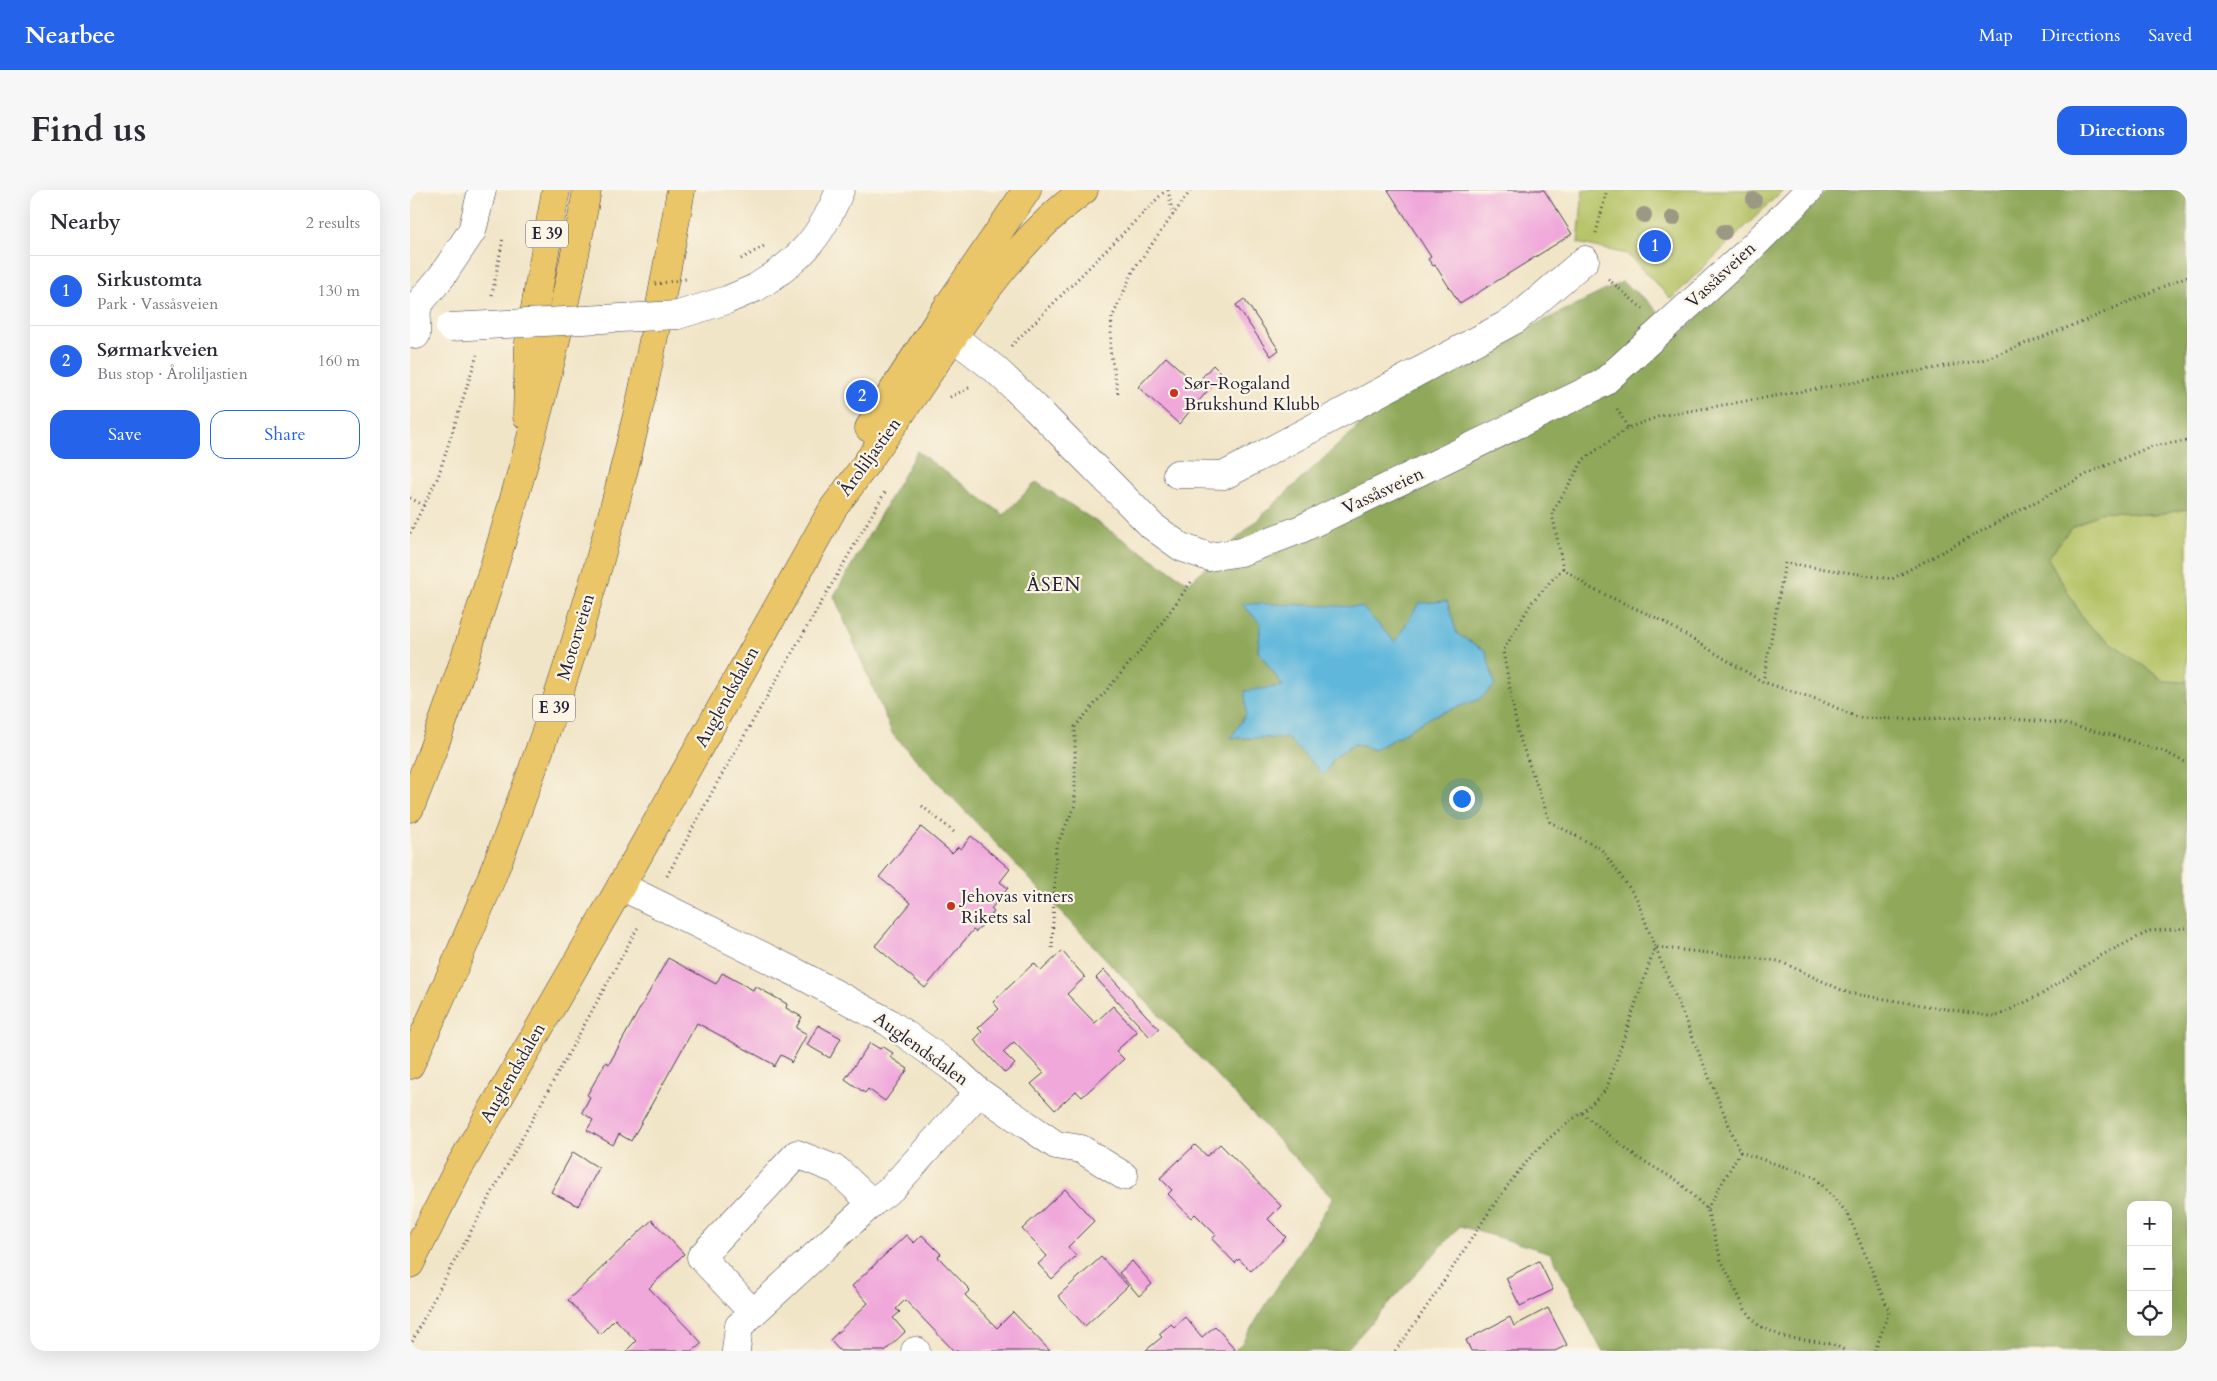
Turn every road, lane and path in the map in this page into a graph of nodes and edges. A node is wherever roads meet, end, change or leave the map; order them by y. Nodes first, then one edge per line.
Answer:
1 (482, 190) edge
2 (556, 190) edge
3 (587, 190) edge
4 (681, 190) edge
5 (840, 190) edge
6 (1027, 190) edge
7 (1084, 190) edge
8 (1167, 190) edge
9 (1191, 190) edge
10 (1607, 190) edge
11 (1809, 190) edge
12 (1173, 215) junction
13 (766, 244) dead end
14 (1585, 260) junction
15 (733, 264) dead end
16 (2187, 276) edge
17 (691, 278) dead end
18 (647, 286) dead end
19 (502, 294) dead end
20 (483, 295) dead end
21 (1665, 327) junction
22 (413, 336) edge
23 (953, 337) junction
24 (995, 369) junction
25 (1118, 393) dead end
26 (947, 399) dead end
27 (2187, 441) edge
28 (525, 462) junction
29 (1177, 474) dead end
30 (886, 490) dead end
31 (410, 498) edge
32 (834, 507) junction
33 (410, 533) edge
34 (1209, 557) junction
35 (1563, 568) junction
36 (1763, 682) junction
37 (2187, 763) edge
38 (922, 806) dead end
39 (410, 808) edge
40 (954, 832) dead end
41 (622, 886) junction
42 (652, 903) junction
43 (2187, 928) edge
44 (1655, 946) junction
45 (1052, 948) dead end
46 (410, 1065) edge
47 (979, 1092) junction
48 (1582, 1113) junction
49 (1740, 1152) junction
50 (1124, 1176) dead end
51 (872, 1203) junction
52 (1707, 1209) junction
53 (410, 1264) edge
54 (752, 1313) junction
55 (410, 1346) edge
56 (736, 1351) edge
57 (1395, 1351) edge
58 (1846, 1351) edge
59 (1875, 1351) edge

1 - 22 street
2 - 28 main road, E 39
3 - 28 main road, E 39
4 - 46 main road, Motorveien / E 39
5 - 22 street, bridge
6 - 32 main road, Åroliljastien
7 - 23 main road, Åroliljastien
8 - 12 path
8 - 24 path
9 - 12 path
10 - 14 path
11 - 21 street, Vassåsveien
12 - 25 path
13 - 15 path, bridge
14 - 21 path
14 - 29 street
16 - 35 path
17 - 18 path, bridge
19 - 20 path
21 - 34 street, Vassåsveien
23 - 24 street, Vassåsveien
23 - 32 main road, Åroliljastien
24 - 26 path
24 - 34 street, Vassåsveien
27 - 36 path
28 - 39 main road, E 39
30 - 42 path
31 - 33 path
32 - 41 main road, Auglendsdalen
34 - 45 path
35 - 36 path
35 - 44 path
36 - 37 path
38 - 40 path
41 - 42 street, Auglendsdalen
41 - 53 main road, Auglendsdalen
42 - 47 street, Auglendsdalen
42 - 55 path
43 - 44 path
44 - 48 path
44 - 49 path
47 - 50 street, Auglendsdalen
47 - 51 street, Auglendsdalen
48 - 52 path
48 - 57 path
49 - 52 path
49 - 59 path
51 - 54 street, Auglendsdalen
51 - 54 street
52 - 58 path
54 - 56 street, Auglendsdalen

